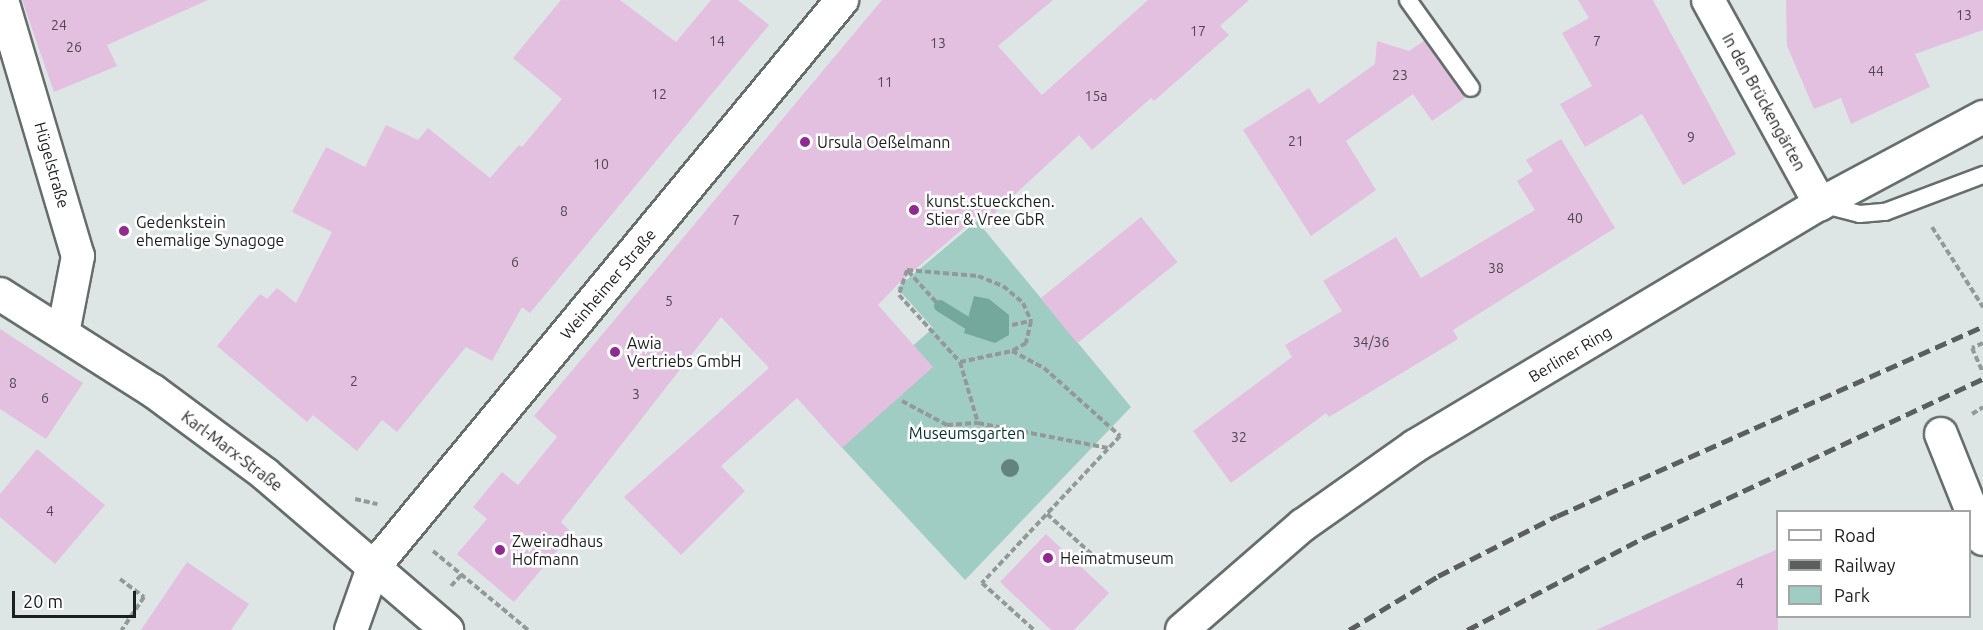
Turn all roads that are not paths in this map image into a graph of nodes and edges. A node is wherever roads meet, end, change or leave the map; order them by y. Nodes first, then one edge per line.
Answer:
1 (2, 0) edge
2 (842, 0) edge
3 (1408, 0) edge
4 (1708, 0) edge
5 (1471, 88) dead end
6 (1983, 117) edge
7 (1983, 175) edge
8 (1820, 204) junction
9 (0, 294) edge
10 (63, 333) junction
11 (1941, 434) dead end
12 (1983, 539) edge
13 (373, 568) junction
14 (351, 630) edge
15 (447, 630) edge
16 (1182, 630) edge

1 - 10 street, Hügelstraße
2 - 13 street, Weinheimer Straße
3 - 5 lane
4 - 8 street, In den Brückengärten
6 - 8 street, Berliner Ring
7 - 8 lane
8 - 16 street, Berliner Ring
9 - 10 street, Karl-Marx-Straße
10 - 13 street, Karl-Marx-Straße
11 - 12 street
13 - 14 street
13 - 15 street, Karl-Marx-Straße

